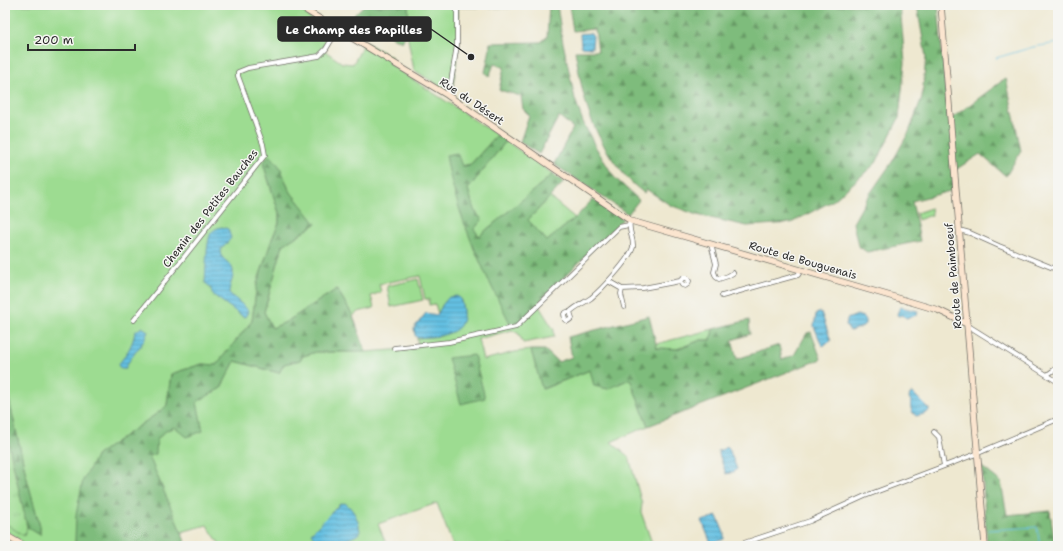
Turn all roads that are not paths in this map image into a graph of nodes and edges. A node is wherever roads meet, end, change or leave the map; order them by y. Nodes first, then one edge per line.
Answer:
1 (297, 5) edge
2 (457, 5) edge
3 (941, 5) edge
4 (338, 29) junction
5 (447, 96) junction
6 (630, 223) junction
7 (959, 230) junction
8 (711, 244) junction
9 (801, 270) junction
10 (1058, 270) edge
11 (733, 273) dead end
12 (608, 281) junction
13 (680, 281) dead end
14 (622, 289) junction
15 (722, 296) dead end
16 (624, 306) dead end
17 (570, 312) dead end
18 (134, 320) dead end
19 (967, 324) junction
20 (394, 348) dead end
21 (1058, 367) edge
22 (1047, 375) junction
23 (1058, 382) edge
24 (1058, 419) edge
25 (934, 432) dead end
26 (978, 454) junction
27 (944, 466) junction
28 (5, 535) edge
29 (24, 546) edge
30 (735, 546) edge
31 (985, 546) edge

1 - 4 street, Rue du Désert
2 - 5 street
3 - 7 street, Route de Paimboeuf
4 - 5 street, Rue du Désert
4 - 18 street, Chemin des Petites Bauches
5 - 6 street, Rue du Désert
6 - 8 street, Route de Bouguenais
6 - 12 street
6 - 20 street
7 - 10 street
7 - 19 street, Route de Paimboeuf
8 - 9 street, Route de Bouguenais
8 - 11 street
9 - 15 street
9 - 19 street, Route de Bouguenais
12 - 14 street
12 - 17 street
13 - 14 street
14 - 16 street
19 - 22 street
19 - 26 street, Route de Paimboeuf
21 - 22 street
22 - 23 street
24 - 26 street
25 - 27 street
26 - 27 street
26 - 31 street, Route de Paimboeuf
27 - 30 street
28 - 29 street

